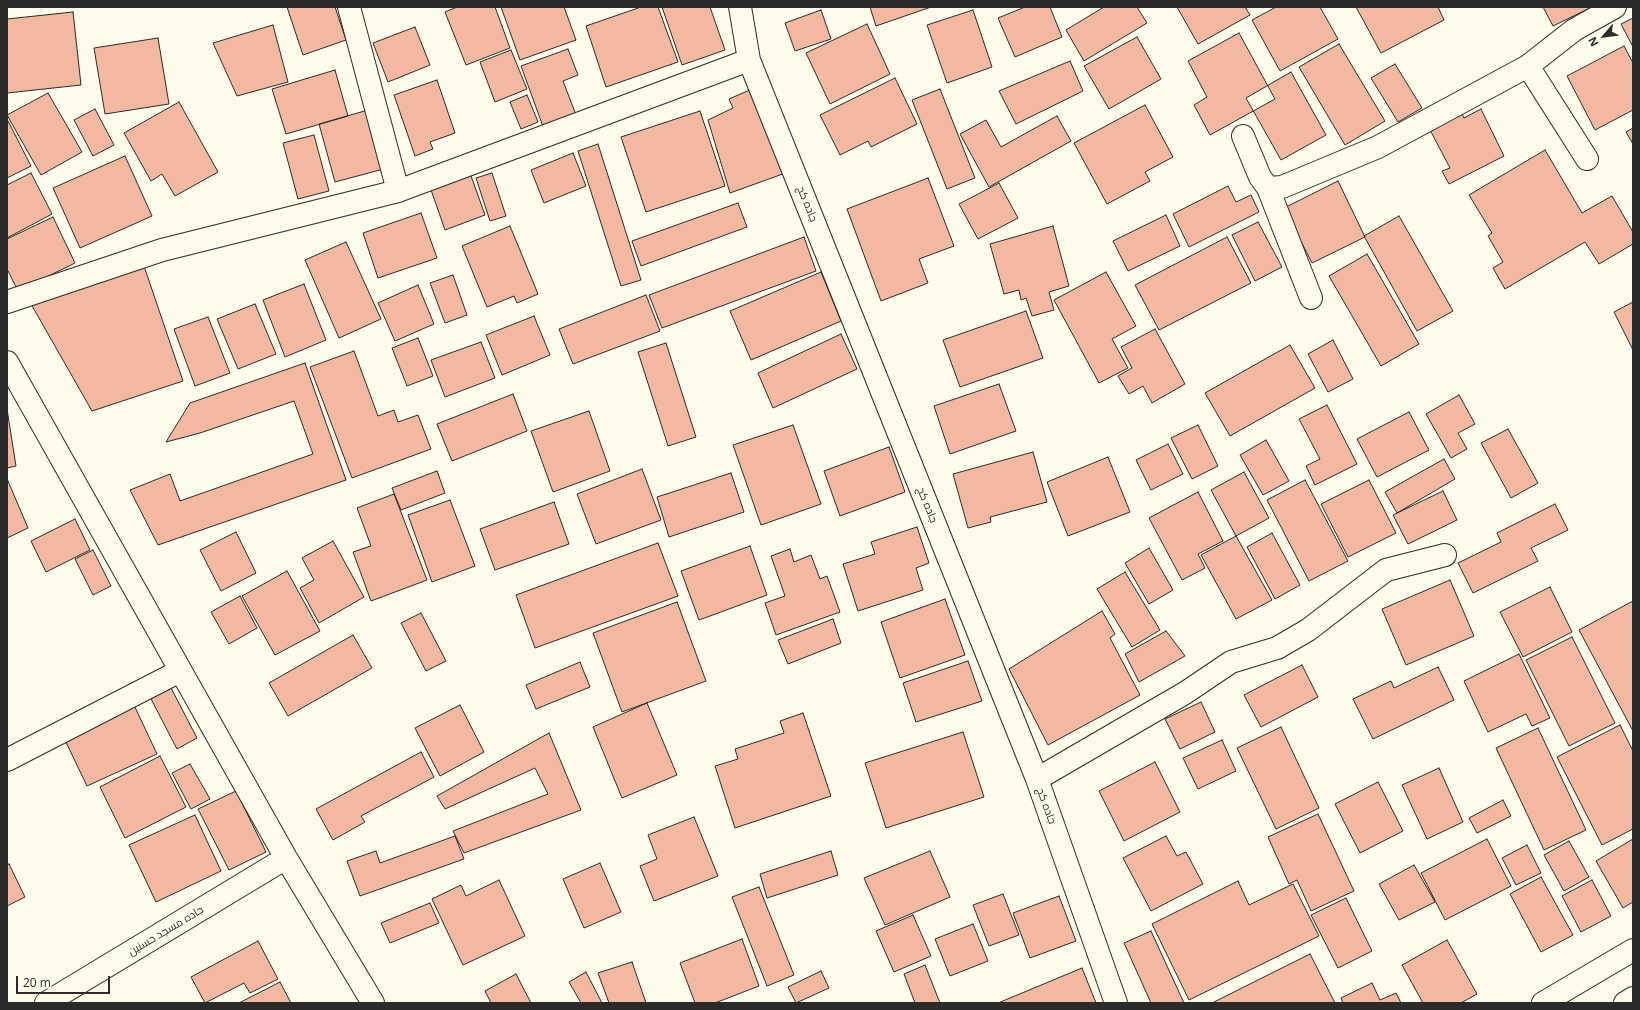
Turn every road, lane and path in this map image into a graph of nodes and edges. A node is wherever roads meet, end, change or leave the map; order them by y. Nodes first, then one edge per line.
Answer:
1 (349, 7) edge
2 (740, 7) edge
3 (1614, 7) edge
4 (749, 60) junction
5 (1528, 66) junction
6 (1243, 136) dead end
7 (1587, 159) dead end
8 (1268, 188) junction
9 (398, 192) junction
10 (1311, 298) dead end
11 (7, 302) edge
12 (7, 362) edge
13 (1445, 555) dead end
14 (180, 671) junction
15 (7, 760) edge
16 (1037, 779) junction
17 (286, 858) junction
18 (1633, 950) edge
19 (1633, 998) edge
20 (46, 1003) edge
21 (373, 1003) edge
22 (1116, 1003) edge
23 (1543, 1003) edge
24 (1625, 1003) edge

1 - 9 street
2 - 4 street, جاده کج
3 - 5 street
4 - 9 street
4 - 16 street, جاده کج
5 - 7 street
5 - 8 street
6 - 8 street
8 - 10 street
9 - 11 street
12 - 14 street
13 - 16 street
14 - 15 street
14 - 17 street
16 - 22 street, جاده کج
17 - 20 street, جاده مسجد حسنین
17 - 21 street
18 - 23 street
19 - 24 street

